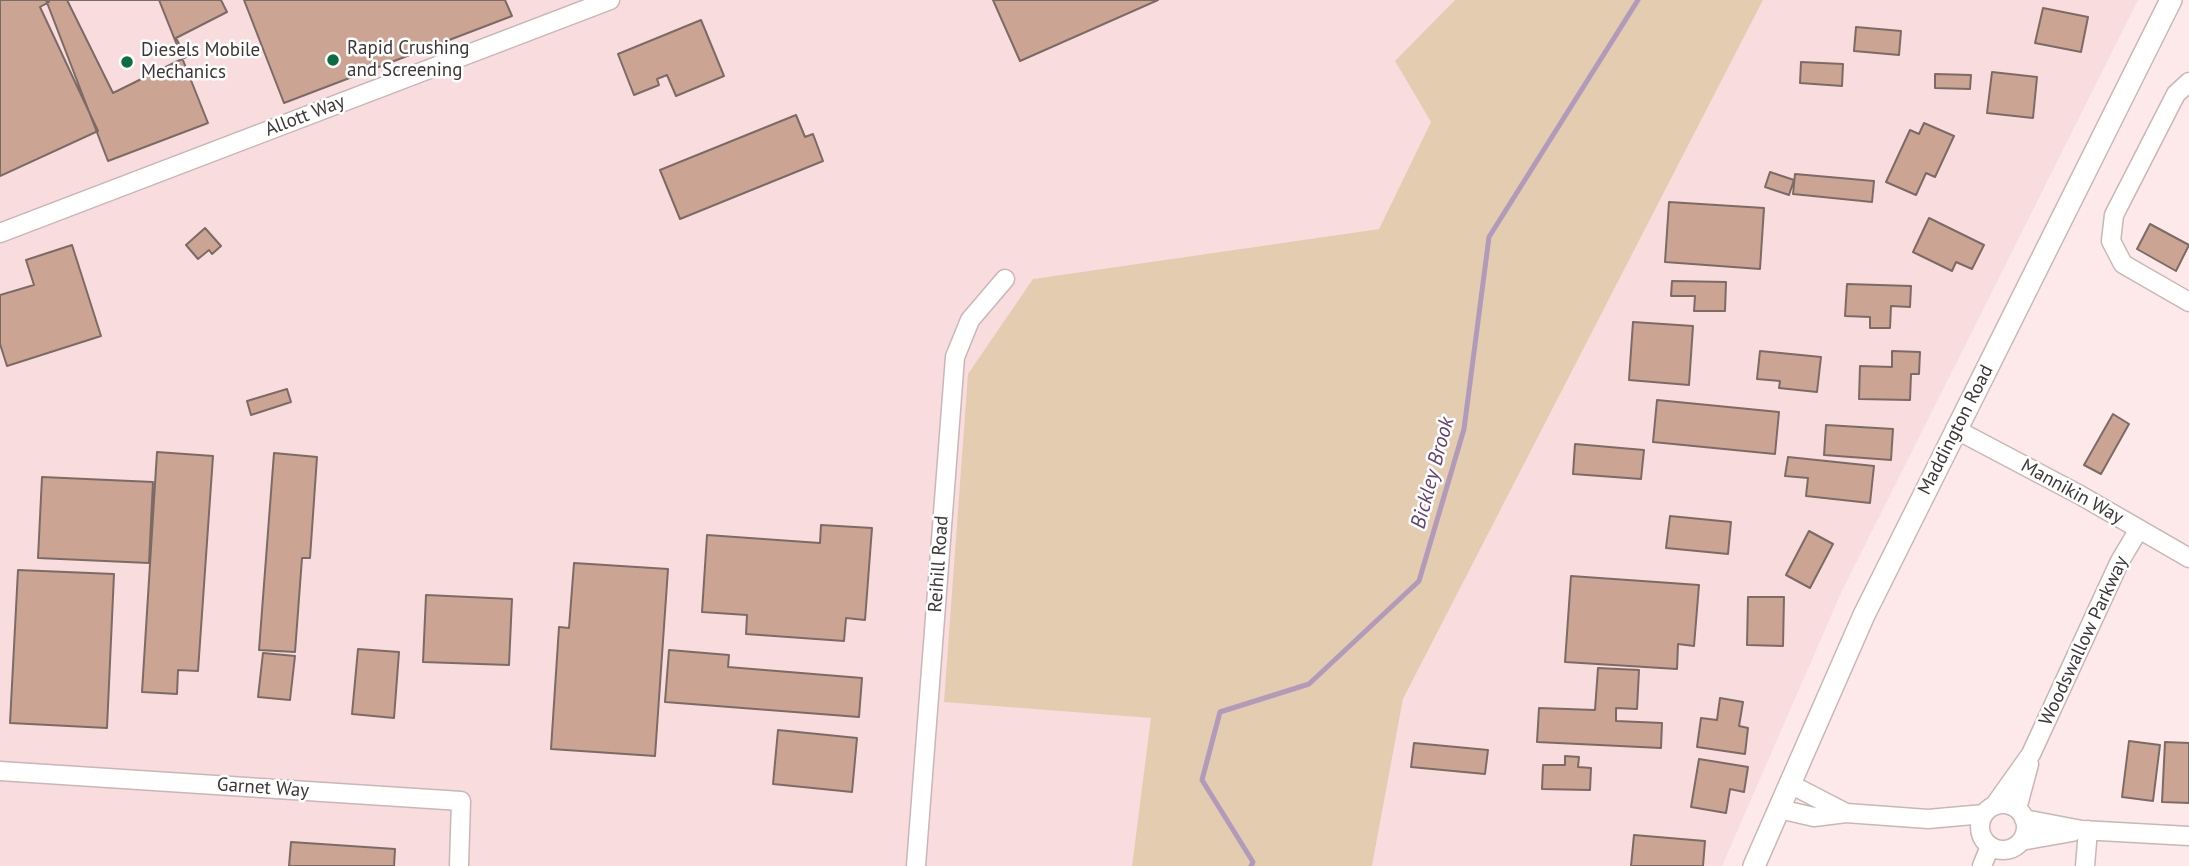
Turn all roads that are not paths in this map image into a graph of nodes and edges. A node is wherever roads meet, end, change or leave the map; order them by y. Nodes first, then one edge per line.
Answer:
1 (610, 0) edge
2 (2171, 0) edge
3 (2189, 82) edge
4 (0, 233) edge
5 (1005, 279) dead end
6 (2189, 302) edge
7 (1955, 429) junction
8 (2138, 529) junction
9 (2189, 558) edge
10 (2031, 754) junction
11 (0, 772) edge
12 (1790, 784) junction
13 (1779, 808) junction
14 (1846, 813) junction
15 (2020, 814) junction
16 (1991, 829) junction
17 (2085, 830) junction
18 (2189, 836) edge
19 (2021, 841) junction
20 (459, 866) edge
21 (916, 866) edge
22 (1754, 866) edge
23 (1982, 866) edge
24 (1992, 866) edge
25 (2085, 866) edge

1 - 4 street, Allott Way
2 - 7 main road, Maddington Road
3 - 6 street
5 - 21 street, Reihill Road
7 - 8 street, Mannikin Way
7 - 12 main road, Maddington Road
8 - 9 street, Mannikin Way
8 - 10 street, Woodswallow Parkway
10 - 15 street, Woodswallow Parkway
10 - 16 street, Woodswallow Parkway
11 - 20 street, Garnet Way
12 - 13 main road, Maddington Road
12 - 14 street
13 - 14 street
13 - 22 main road, Maddington Road
14 - 16 street
15 - 16 street
15 - 17 street
15 - 19 street, Woodswallow Parkway
16 - 19 street
16 - 23 street, Woodswallow Parkway
16 - 24 street, Woodswallow Parkway
17 - 18 street
17 - 19 street
17 - 25 street

